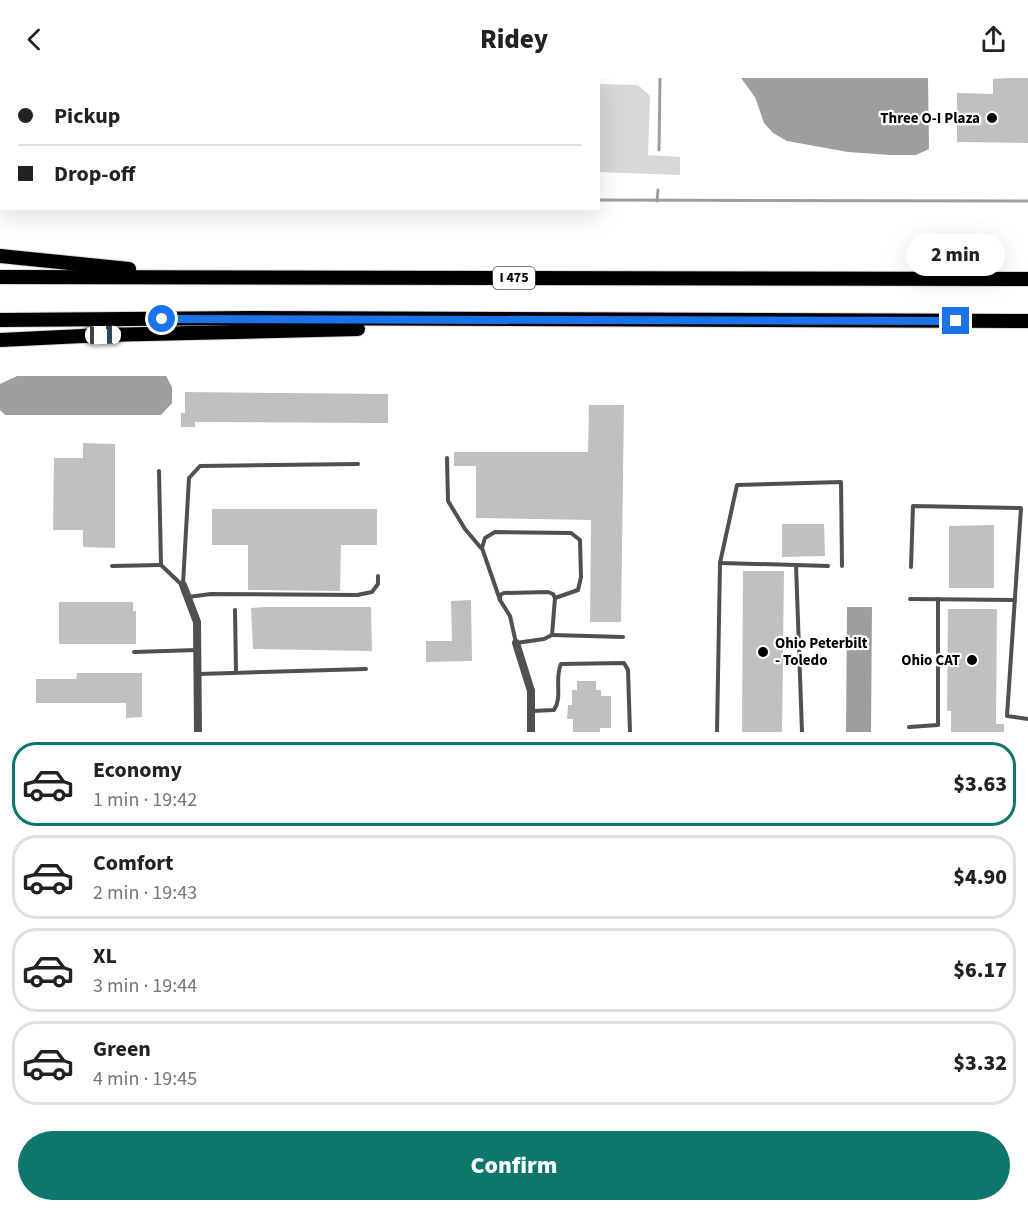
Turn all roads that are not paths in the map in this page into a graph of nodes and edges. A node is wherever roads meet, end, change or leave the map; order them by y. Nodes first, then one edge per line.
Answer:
1 (0, 256) edge
2 (0, 277) edge
3 (260, 278) junction
4 (1028, 279) edge
5 (0, 320) edge
6 (550, 321) junction
7 (1028, 321) edge
8 (0, 340) edge
9 (447, 458) dead end
10 (357, 464) dead end
11 (159, 471) dead end
12 (482, 548) junction
13 (720, 562) junction
14 (161, 565) junction
15 (796, 565) junction
16 (112, 566) dead end
17 (828, 566) dead end
18 (842, 566) dead end
19 (911, 567) dead end
20 (378, 576) dead end
21 (183, 585) junction
22 (188, 597) junction
23 (555, 598) junction
24 (910, 599) dead end
25 (938, 599) junction
26 (500, 600) junction
27 (1014, 600) junction
28 (235, 610) dead end
29 (552, 635) junction
30 (622, 638) dead end
31 (516, 643) junction
32 (198, 650) junction
33 (134, 652) dead end
34 (366, 669) dead end
35 (236, 672) junction
36 (199, 674) junction
37 (532, 711) junction
38 (1028, 719) edge
39 (909, 727) dead end
40 (198, 732) edge
41 (531, 732) edge
42 (630, 732) edge
43 (717, 732) edge
44 (802, 732) edge

1 - 3 highway
2 - 3 highway, I 475
3 - 4 highway, I 475
5 - 6 highway
6 - 7 highway
6 - 8 highway
9 - 12 lane
10 - 21 lane
11 - 14 lane
12 - 23 lane
12 - 26 lane
13 - 15 lane
13 - 18 lane
13 - 43 lane
14 - 16 lane
14 - 21 lane
15 - 17 lane
15 - 44 lane
19 - 27 lane
20 - 22 lane
21 - 22 street
22 - 32 street
23 - 26 lane
23 - 29 lane
24 - 25 lane
25 - 27 lane
25 - 39 lane
26 - 31 lane
27 - 38 lane
28 - 35 lane
29 - 30 lane
29 - 31 lane
31 - 37 street
32 - 33 lane
32 - 36 street
34 - 35 lane
35 - 36 lane
36 - 40 street
37 - 41 street
37 - 42 lane

